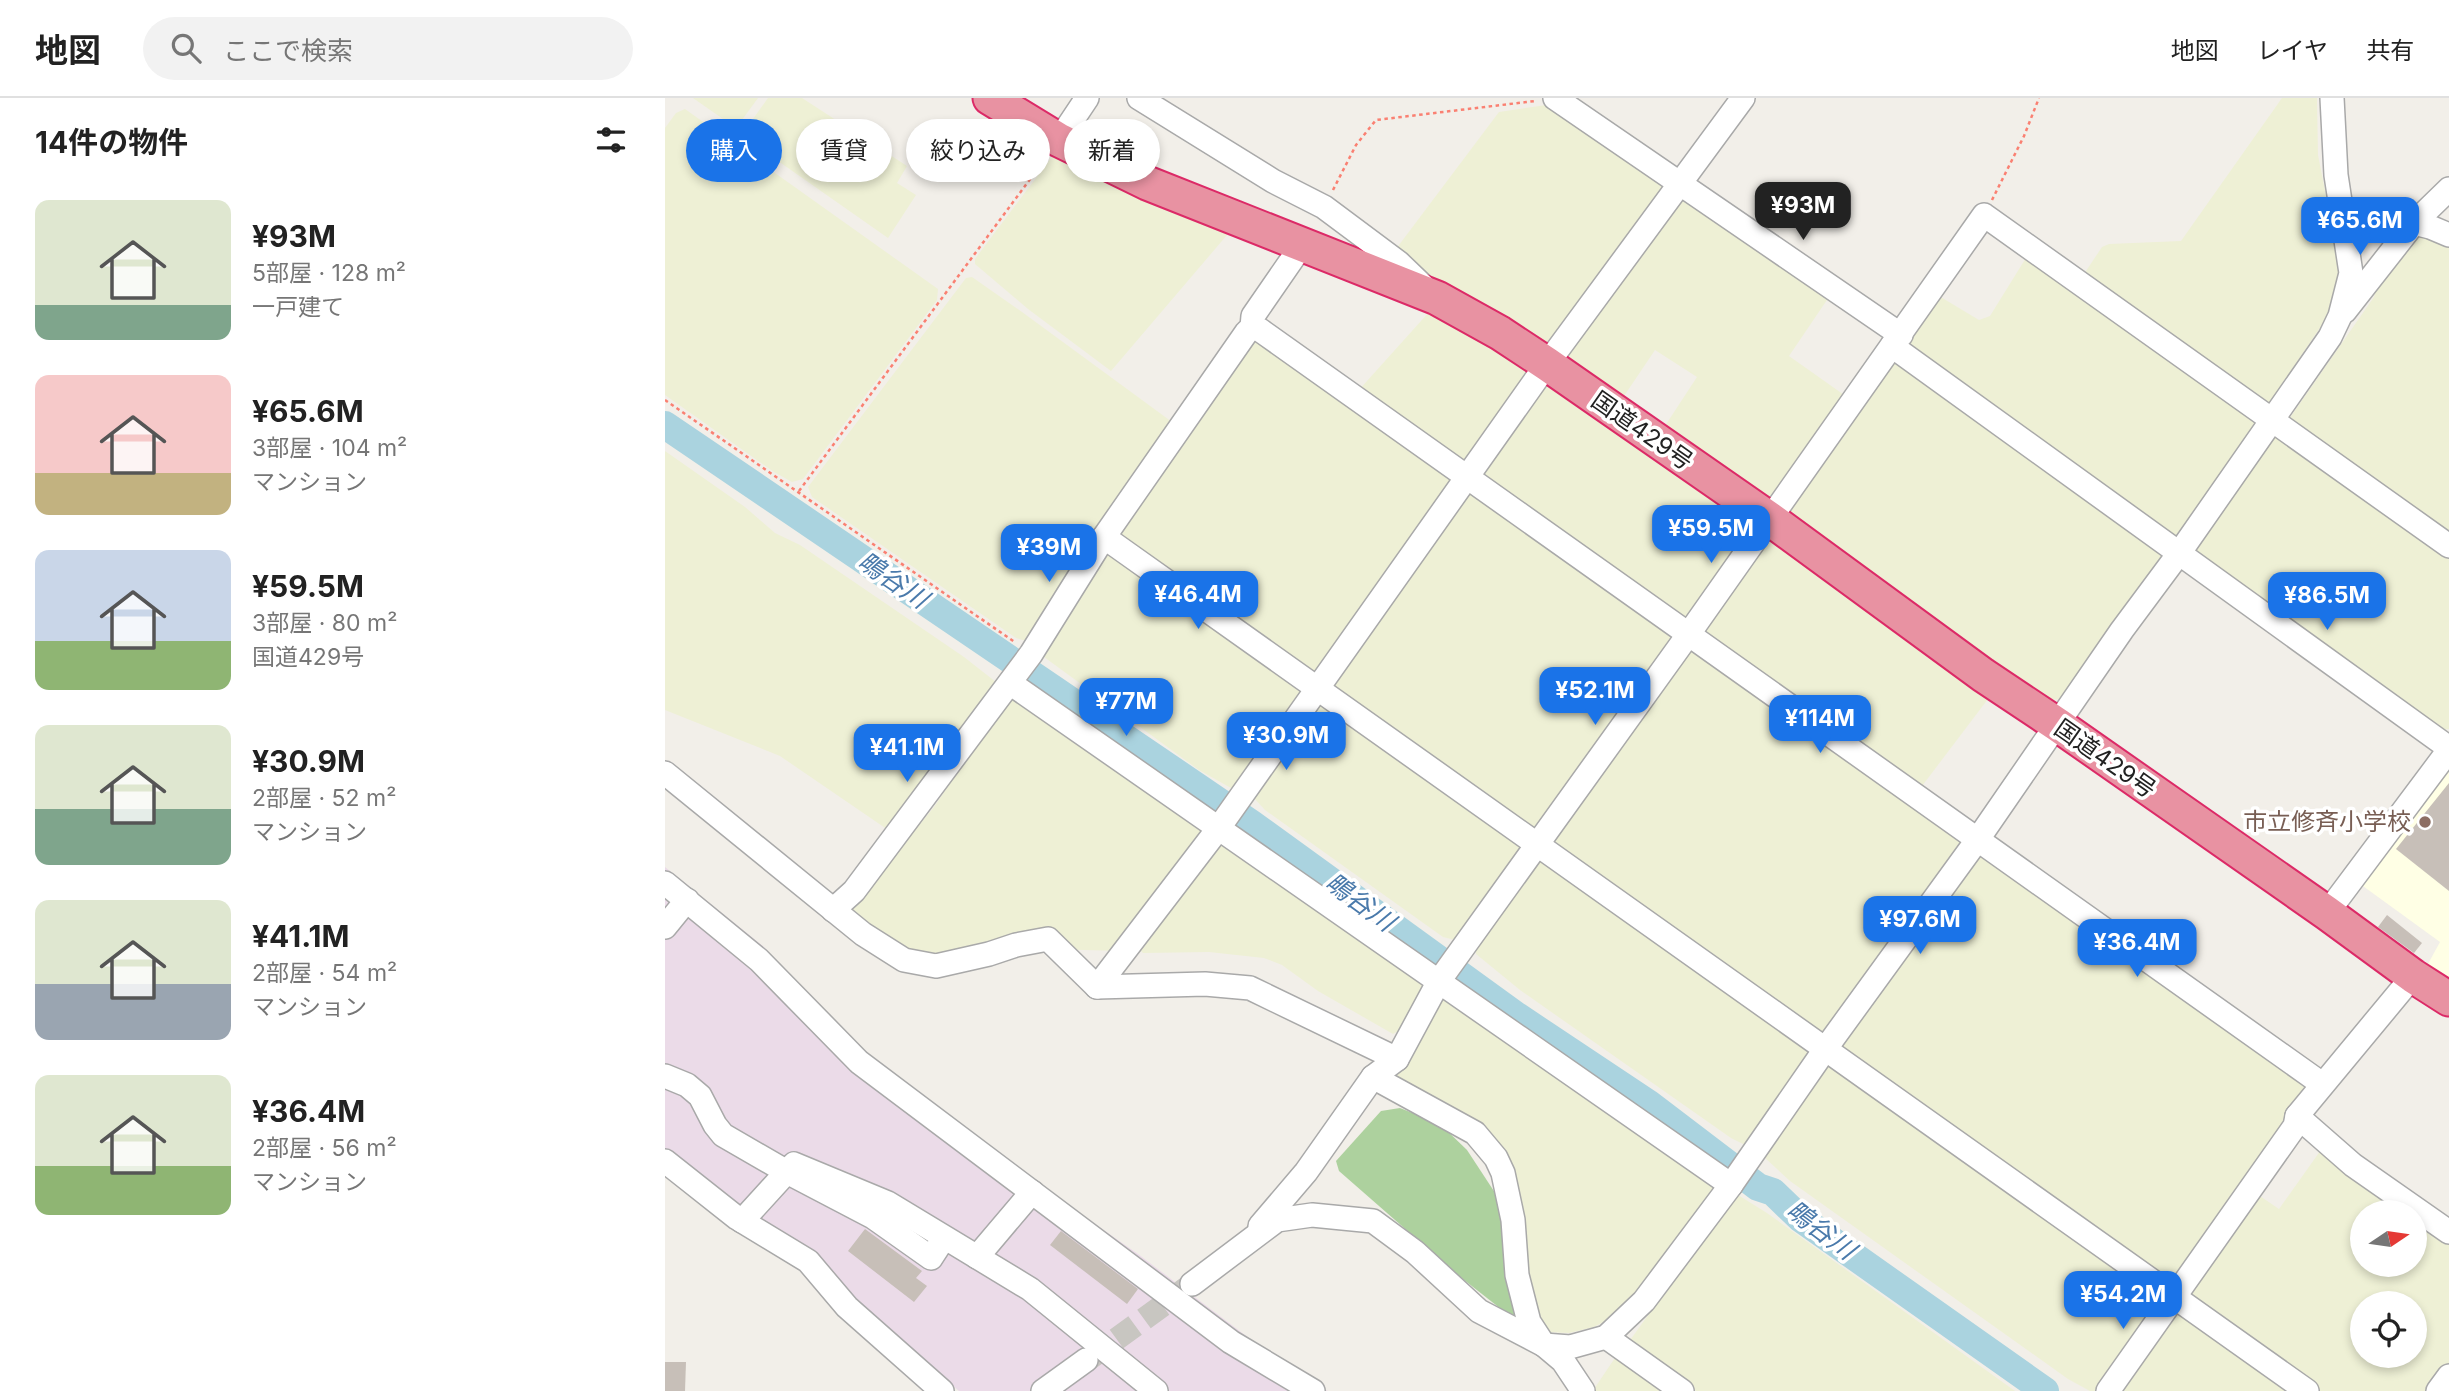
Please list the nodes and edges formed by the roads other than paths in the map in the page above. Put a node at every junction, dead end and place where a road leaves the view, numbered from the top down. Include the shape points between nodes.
1 (991, 98) edge
2 (1087, 98) edge
3 (1139, 98) edge
4 (1743, 98) edge
5 (2332, 98) edge
6 (1547, 99) edge
7 (1059, 140) junction
8 (1680, 185) junction
9 (2449, 189) edge
10 (2414, 223) junction
11 (2449, 235) edge
12 (1302, 245) junction
13 (1437, 298) junction
14 (2340, 316) junction
15 (1252, 327) junction
16 (1896, 341) junction
17 (1547, 363) junction
18 (2272, 420) junction
19 (1468, 477) junction
20 (1770, 519) junction
21 (1104, 537) junction
22 (2449, 546) edge
23 (2180, 552) junction
24 (1688, 635) junction
25 (1010, 683) junction
26 (1317, 689) junction
27 (2058, 725) junction
28 (2449, 749) edge
29 (665, 773) edge
30 (1218, 829) junction
31 (1978, 839) junction
32 (1538, 844) junction
33 (665, 883) edge
34 (687, 900) junction
35 (833, 910) junction
36 (2327, 913) junction
37 (665, 927) edge
38 (2413, 976) junction
39 (1439, 981) junction
40 (1097, 987) junction
41 (2449, 999) edge
42 (1826, 1048) junction
43 (1397, 1059) junction
44 (665, 1076) edge
45 (1373, 1077) junction
46 (2322, 1084) junction
47 (2297, 1116) junction
48 (665, 1161) edge
49 (787, 1172) junction
50 (1731, 1185) junction
51 (1032, 1192) junction
52 (742, 1221) junction
53 (2449, 1232) edge
54 (1248, 1240) junction
55 (977, 1257) junction
56 (1192, 1284) tunnel mouth
57 (2174, 1297) junction
58 (1606, 1338) junction
59 (1544, 1345) junction
60 (1086, 1360) tunnel mouth
61 (2449, 1376) edge
62 (941, 1391) edge
63 (1043, 1391) edge
64 (1156, 1391) edge
65 (1313, 1391) edge
66 (1583, 1391) edge
67 (1682, 1391) edge
68 (2108, 1391) edge
69 (2308, 1391) edge
70 (2438, 1391) edge

1 - 7 highway, 国道429号
2 - 7 street
3 - 13 street via 1324,207
4 - 8 street
5 - 14 street via 2336,175 2351,273
6 - 8 street
7 - 12 highway, 国道429号 via 1147,183
8 - 16 street
8 - 17 street
9 - 10 street
10 - 11 street
10 - 14 street
12 - 13 highway, 国道429号
12 - 15 street via 1253,316
13 - 17 highway, 国道429号
14 - 18 street
15 - 19 street
15 - 21 street
16 - 18 street via 1984,215
16 - 20 street
16 - 23 street
17 - 19 street
17 - 20 highway, 国道429号
18 - 22 street
18 - 23 street
19 - 24 street
19 - 26 street
20 - 24 street
20 - 27 highway, 国道429号
21 - 25 street
21 - 26 street
23 - 27 street
23 - 28 street
24 - 31 street
24 - 32 street
25 - 30 street
25 - 35 street via 854,891
26 - 30 street
26 - 32 street
27 - 31 street
27 - 36 highway, 国道429号
28 - 36 street
29 - 35 street
30 - 39 street
30 - 40 street
31 - 42 street
31 - 46 street
32 - 39 street
32 - 42 street
33 - 34 street
34 - 37 street
34 - 51 street via 759,960 859,1062
35 - 40 street via 904,960 936,966 1048,939
36 - 38 highway, 国道429号
38 - 41 highway, 国道429号
38 - 46 street
39 - 43 street
39 - 50 street
40 - 43 street via 1205,984 1250,988
42 - 50 street
42 - 57 street
43 - 45 street
44 - 49 street via 700,1096 723,1135
45 - 54 street via 1306,1172
45 - 59 street via 1475,1133 1496,1157 1513,1220 1517,1275 1529,1322
46 - 47 street
47 - 53 street via 2353,1165
47 - 57 street via 2295,1126
48 - 52 street
49 - 52 street
49 - 55 street via 794,1164 888,1203
50 - 58 street via 1644,1301
51 - 55 street
51 - 65 street via 1231,1342
52 - 62 street via 808,1261 848,1307
54 - 56 street
54 - 59 street via 1277,1220 1312,1215 1373,1221 1415,1252 1479,1311
55 - 64 street via 1030,1289
57 - 68 street
57 - 69 street
58 - 59 street via 1570,1346
58 - 67 street
59 - 66 street via 1563,1361
60 - 63 street
61 - 70 street

